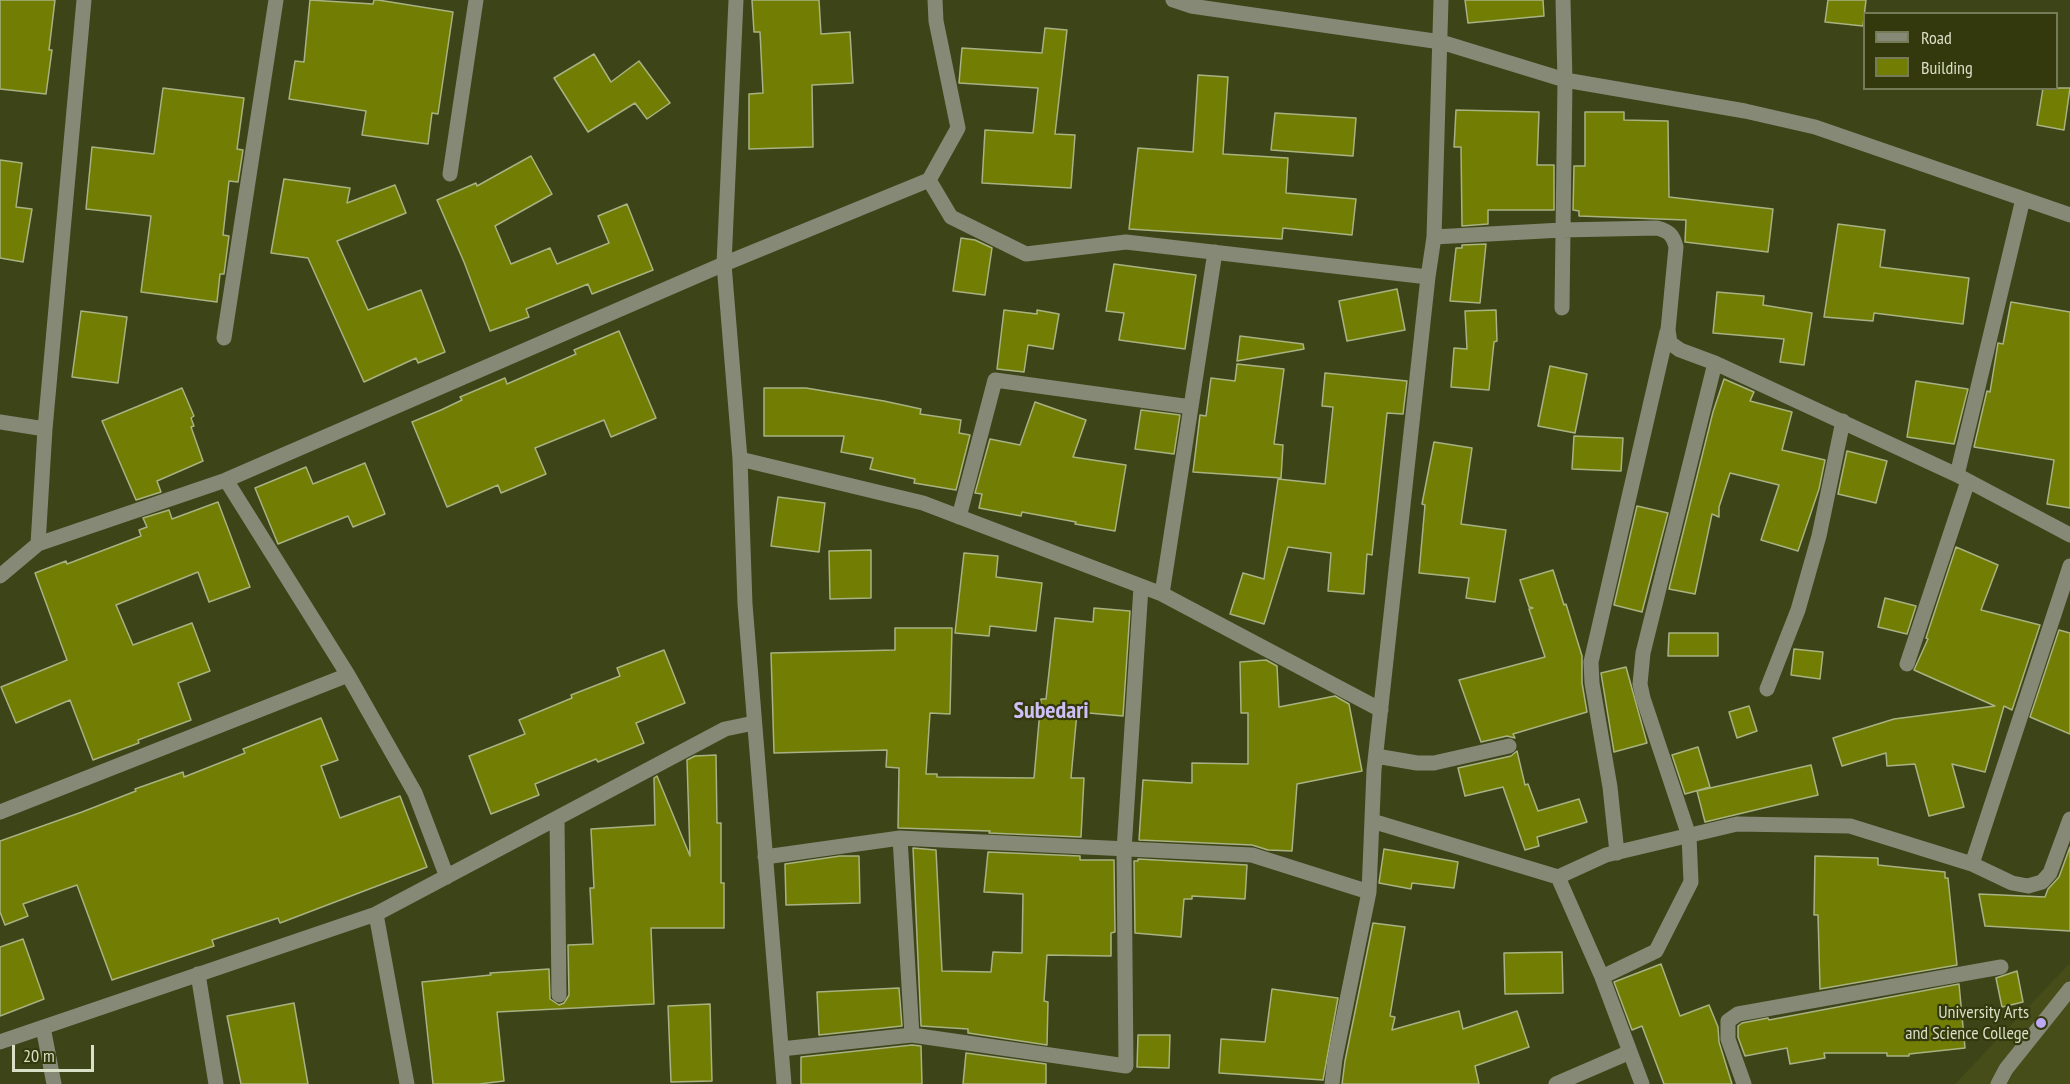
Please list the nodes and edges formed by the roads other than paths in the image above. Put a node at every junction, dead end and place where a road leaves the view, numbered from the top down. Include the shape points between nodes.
1 (84, 0) edge
2 (276, 0) edge
3 (476, 0) edge
4 (736, 0) edge
5 (935, 0) edge
6 (1173, 0) edge
7 (1442, 0) edge
8 (1563, 0) edge
9 (1441, 42) junction
10 (1565, 80) junction
11 (450, 174) dead end
12 (929, 180) junction
13 (2023, 199) junction
14 (2070, 215) edge
15 (1563, 230) junction
16 (1434, 237) junction
17 (1215, 252) junction
18 (724, 264) junction
19 (1428, 277) junction
20 (1562, 308) dead end
21 (1668, 330) junction
22 (224, 338) dead end
23 (1714, 363) junction
24 (1191, 407) junction
25 (1843, 421) junction
26 (0, 422) edge
27 (45, 429) junction
28 (740, 459) junction
29 (1963, 478) junction
30 (226, 480) junction
31 (958, 517) junction
32 (2070, 534) edge
33 (38, 544) junction
34 (2070, 566) edge
35 (0, 576) edge
36 (1141, 587) junction
37 (1162, 594) junction
38 (1907, 664) dead end
39 (348, 675) junction
40 (1767, 689) dead end
41 (1381, 710) junction
42 (754, 723) junction
43 (1509, 747) dead end
44 (1376, 756) junction
45 (0, 812) edge
46 (557, 818) junction
47 (2070, 819) edge
48 (1372, 821) junction
49 (1689, 836) junction
50 (900, 838) junction
51 (1124, 850) junction
52 (1617, 853) junction
53 (765, 857) junction
54 (1972, 864) junction
55 (447, 877) junction
56 (1558, 877) junction
57 (1369, 892) junction
58 (376, 914) junction
59 (2001, 967) dead end
60 (198, 974) junction
61 (1602, 977) junction
62 (2070, 989) edge
63 (559, 995) dead end
64 (43, 1027) junction
65 (912, 1035) junction
66 (0, 1042) edge
67 (781, 1049) junction
68 (1630, 1052) junction
69 (54, 1084) edge
70 (216, 1084) edge
71 (407, 1084) edge
72 (784, 1084) edge
73 (1332, 1084) edge
74 (1556, 1084) edge
75 (1642, 1084) edge
76 (1744, 1084) edge
77 (1998, 1084) edge

1 - 27 street
2 - 22 street
3 - 11 street
4 - 18 street
5 - 12 street via 958,128
6 - 9 street via 1191,6
7 - 9 street
8 - 10 street
9 - 10 street
9 - 16 street
10 - 13 street via 1815,127
10 - 15 street
12 - 17 street via 951,217 1026,254 1126,242
12 - 18 street
13 - 14 street
13 - 29 street
15 - 16 street
15 - 20 street
15 - 21 street via 1657,228 1674,237
16 - 19 street
17 - 19 street
17 - 24 street
18 - 28 street
18 - 30 street
19 - 41 street
21 - 23 street via 1670,343
21 - 52 street via 1591,662
23 - 25 street
23 - 49 street via 1643,653 1640,684
24 - 31 street via 994,380
24 - 37 street
25 - 29 street
25 - 40 street via 1819,536 1798,610
26 - 27 street
27 - 33 street
28 - 31 street via 923,503
28 - 42 street
29 - 32 street
29 - 38 street
30 - 33 street
30 - 39 street
31 - 36 street
33 - 35 street
34 - 54 street
36 - 37 street
36 - 51 street
37 - 41 street
39 - 45 street
39 - 55 street via 415,793
41 - 44 street
42 - 46 street via 725,729
42 - 53 street
43 - 44 street via 1434,764
44 - 48 street
46 - 55 street
46 - 63 street
47 - 54 street via 2050,873 2042,882 2028,886 2012,883
48 - 56 street
48 - 57 street
49 - 52 street
49 - 54 street via 1737,825 1850,826
49 - 61 street via 1691,882 1656,951
50 - 51 street
50 - 53 street
50 - 65 street
51 - 57 street via 1252,855
51 - 65 street via 1126,1066
52 - 56 street
53 - 67 street
55 - 58 street
56 - 61 street
57 - 73 street
58 - 60 street
58 - 71 street
59 - 76 street via 1738,1014 1728,1021 1728,1039
60 - 64 street
60 - 70 street
61 - 68 street
62 - 77 street
64 - 66 street
64 - 69 street
65 - 67 street
67 - 72 street
68 - 74 street
68 - 75 street

